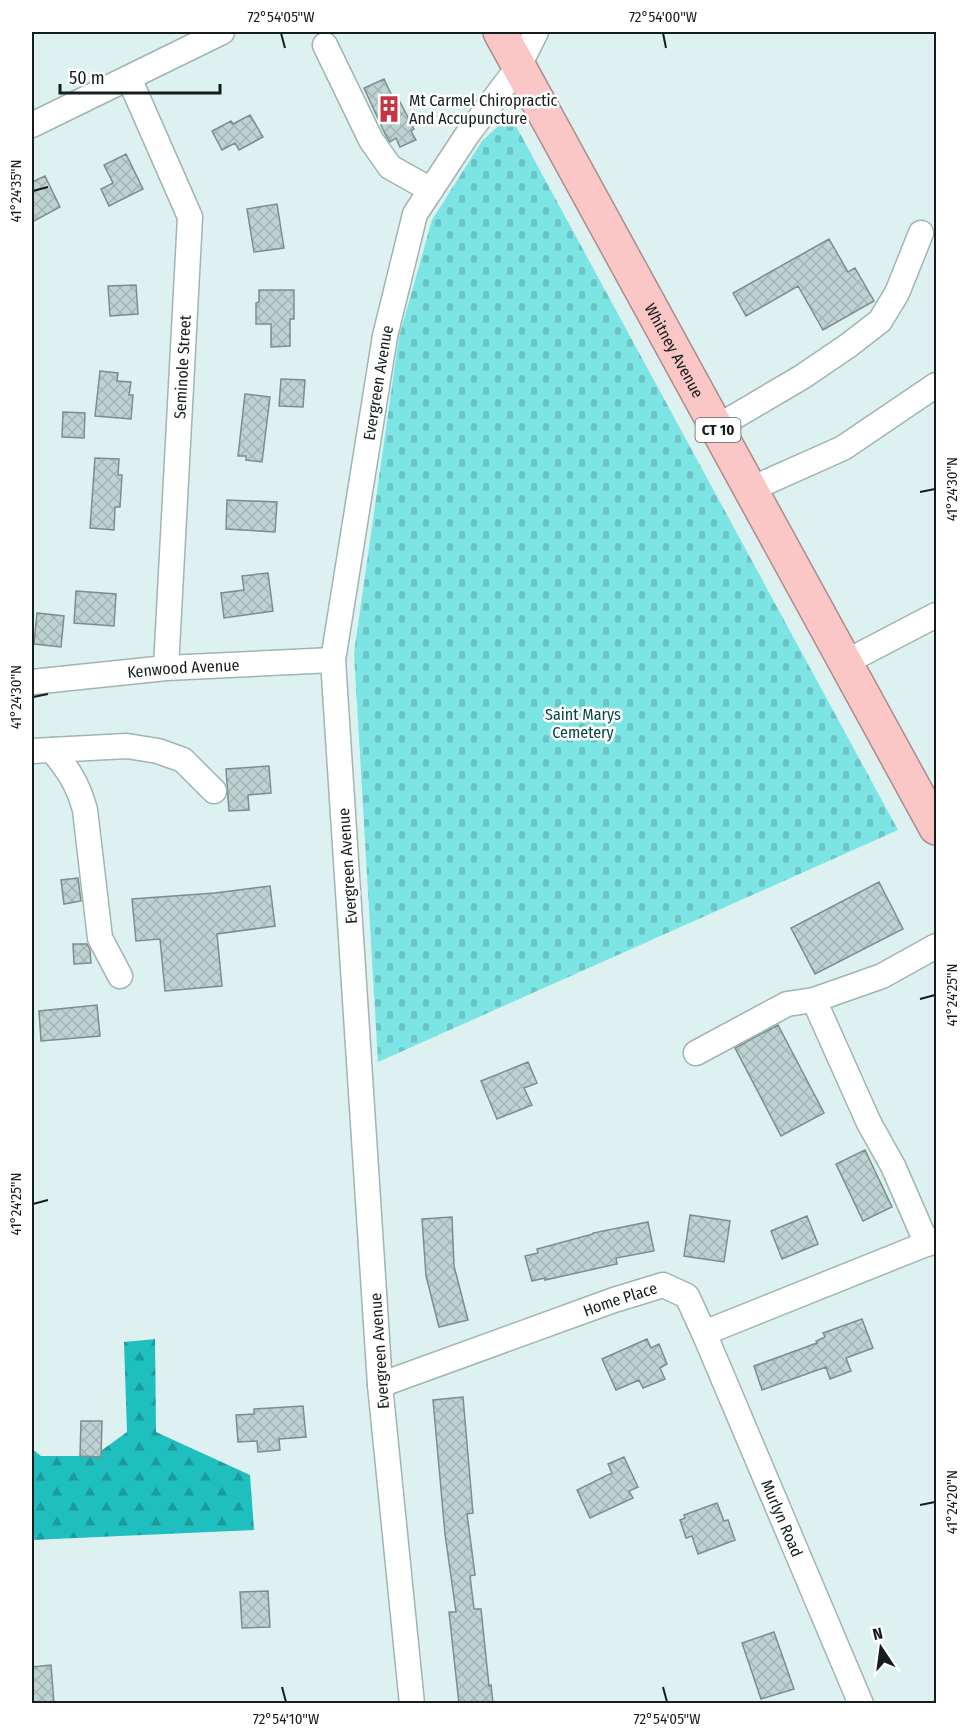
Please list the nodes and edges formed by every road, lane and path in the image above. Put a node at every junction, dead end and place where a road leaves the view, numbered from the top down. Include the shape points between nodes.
1 (222, 32) edge
2 (500, 32) edge
3 (537, 32) edge
4 (325, 45) dead end
5 (519, 66) junction
6 (129, 78) junction
7 (32, 125) edge
8 (431, 190) junction
9 (921, 232) dead end
10 (936, 385) edge
11 (717, 427) junction
12 (751, 489) junction
13 (936, 615) edge
14 (333, 660) junction
15 (846, 662) junction
16 (166, 668) junction
17 (32, 682) edge
18 (42, 751) edge
19 (214, 791) dead end
20 (936, 828) edge
21 (936, 946) edge
22 (120, 976) dead end
23 (814, 1000) junction
24 (696, 1053) dead end
25 (932, 1242) edge
26 (704, 1333) junction
27 (380, 1384) junction
28 (412, 1704) edge
29 (861, 1704) edge

1 - 6 street
2 - 5 highway, Whitney Avenue / CT 10
3 - 5 street, Evergreen Avenue
4 - 8 street via 370,140 390,167
5 - 8 street, Evergreen Avenue
5 - 11 highway, Whitney Avenue / CT 10
6 - 7 street
6 - 16 street, Seminole Street via 190,218
8 - 14 street, Evergreen Avenue via 415,214 385,336
9 - 11 street via 897,293 880,321 802,377
10 - 12 street via 843,448
11 - 12 highway, Whitney Avenue / CT 10
12 - 15 highway, Whitney Avenue / CT 10
13 - 15 street
14 - 16 street, Kenwood Avenue
14 - 27 street, Evergreen Avenue
15 - 20 highway, Whitney Avenue / CT 10
16 - 17 street, Kenwood Avenue
18 - 19 street via 127,746 158,751 183,760
18 - 22 street via 74,778 81,795 100,938
21 - 23 street via 882,976
23 - 24 street via 787,1004
23 - 25 street via 880,1144
25 - 26 street
26 - 27 street, Home Place via 687,1296 663,1285
26 - 29 street, Murlyn Road
27 - 28 street, Evergreen Avenue

